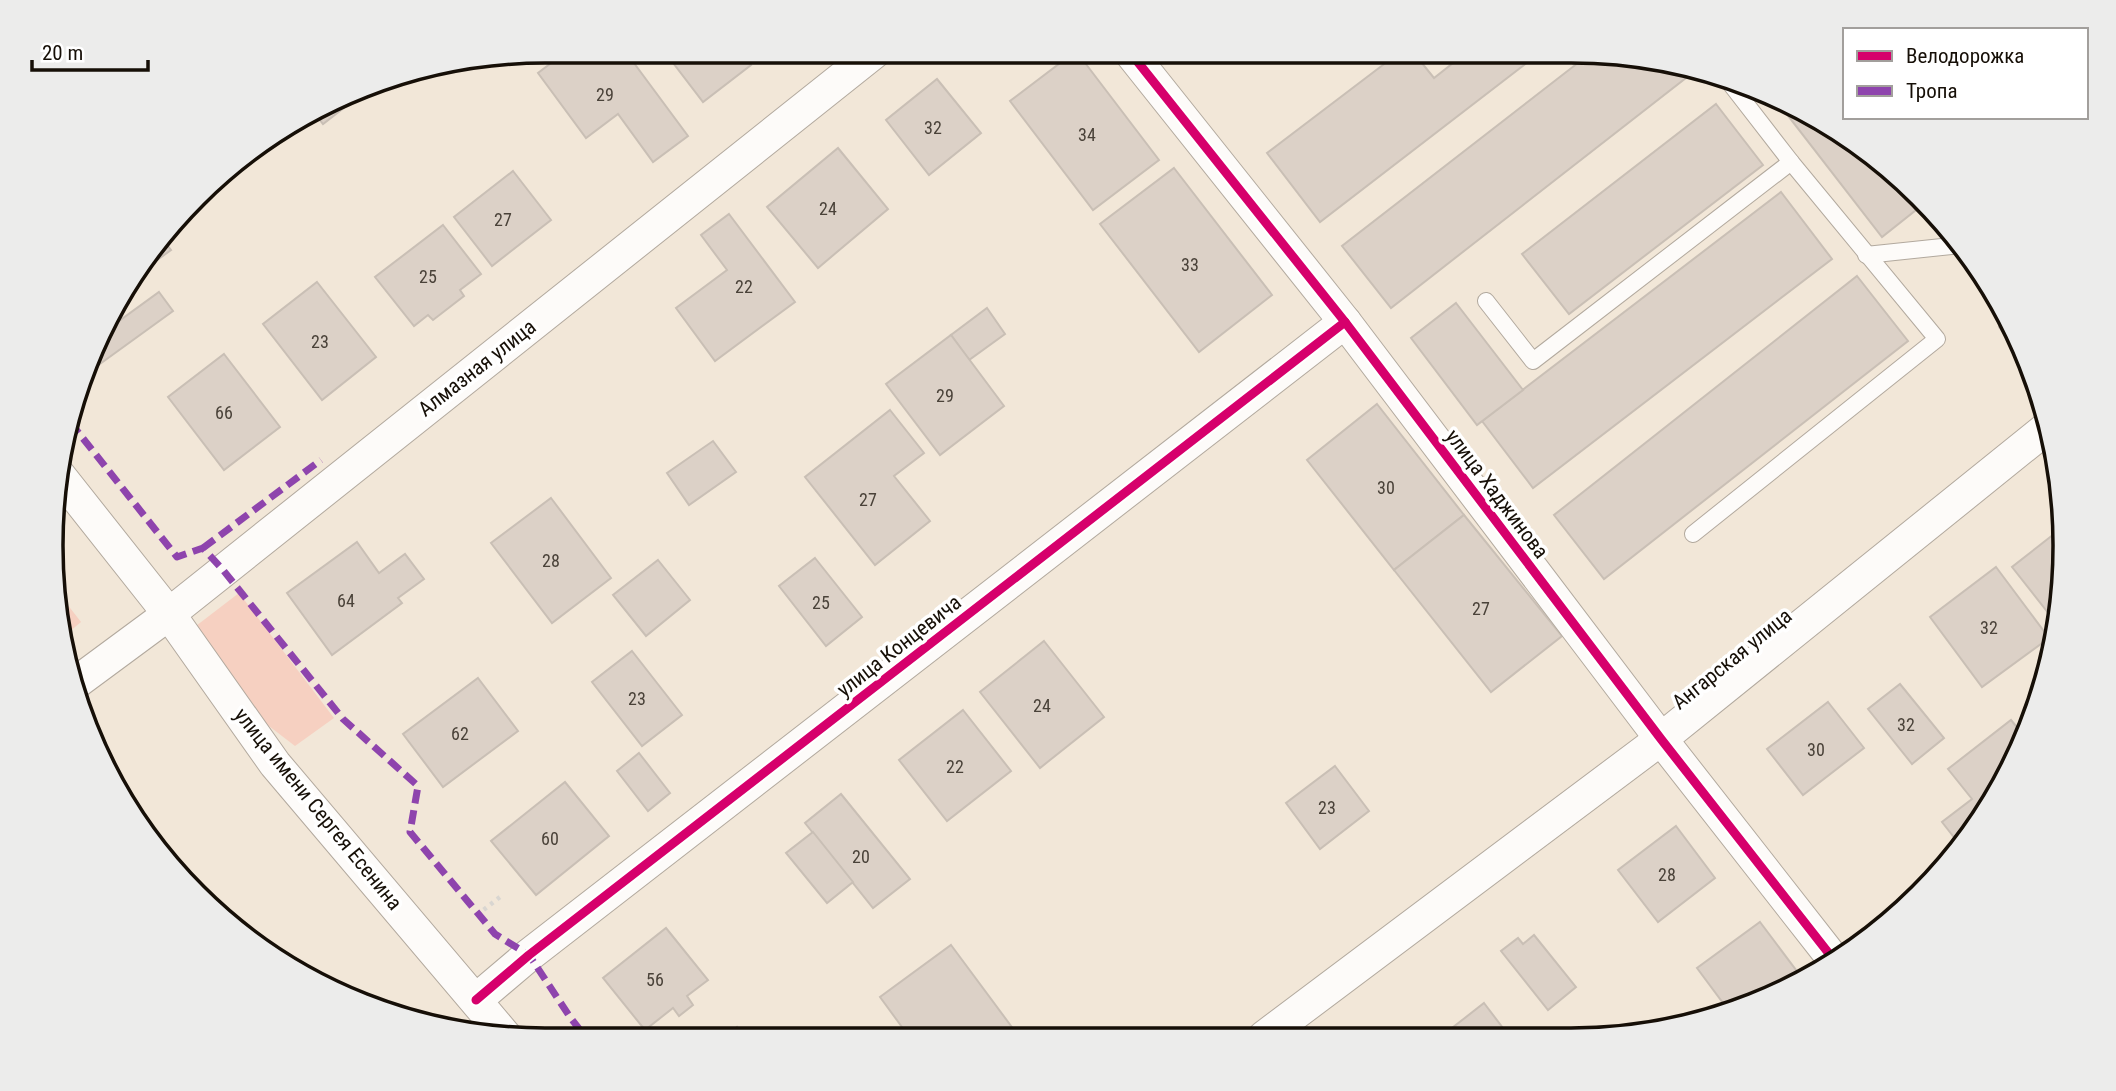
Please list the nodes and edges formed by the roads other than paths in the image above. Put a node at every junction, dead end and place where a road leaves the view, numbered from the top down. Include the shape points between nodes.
1 (861, 63) edge
2 (1139, 63) edge
3 (1738, 94) edge
4 (1791, 162) junction
5 (1948, 246) edge
6 (1866, 255) junction
7 (1486, 301) dead end
8 (1345, 322) junction
9 (2040, 434) edge
10 (67, 484) edge
11 (1693, 534) dead end
12 (169, 614) junction
13 (82, 678) edge
14 (1661, 739) junction
15 (1829, 953) edge
16 (476, 1000) junction
17 (497, 1025) edge
18 (1276, 1028) edge

1 - 12 street, Алмазная улица
2 - 8 street, улица Хаджинова
3 - 4 lane
4 - 6 lane
4 - 7 lane via 1533,361
5 - 6 lane
6 - 11 lane via 1937,339
8 - 14 street, улица Хаджинова
8 - 16 street, улица Концевича
9 - 14 street, Ангарская улица
10 - 12 street, улица имени Сергея Есенина
12 - 13 street, Алмазная улица
12 - 16 street, улица имени Сергея Есенина via 275,764
14 - 15 street, улица Хаджинова
14 - 18 street, Ангарская улица
16 - 17 street, улица имени Сергея Есенина

